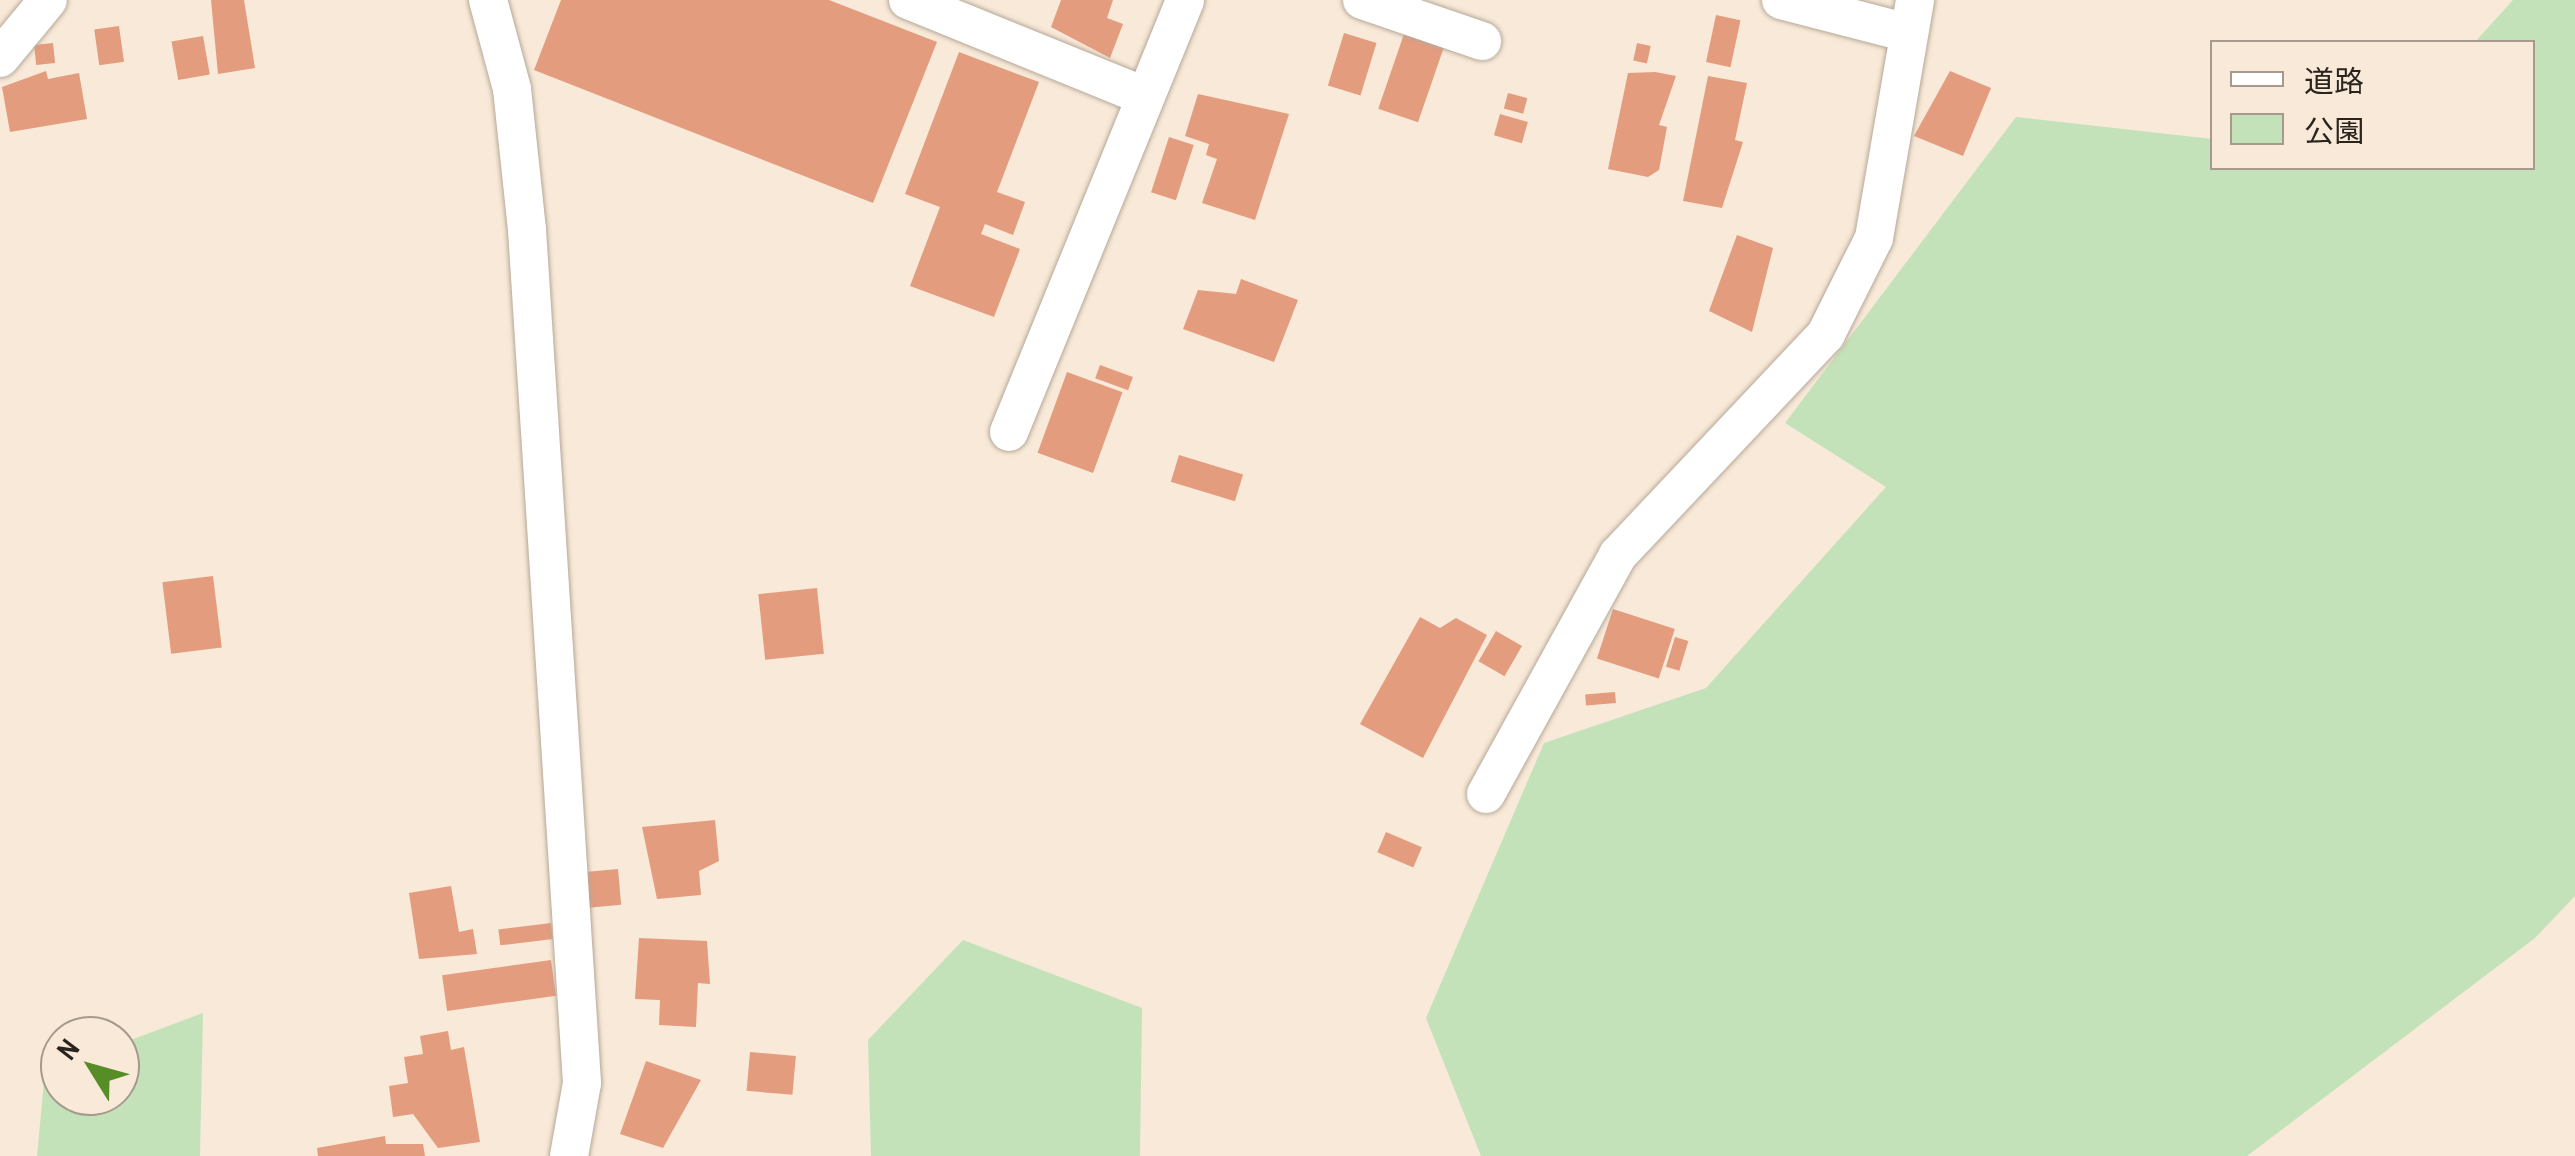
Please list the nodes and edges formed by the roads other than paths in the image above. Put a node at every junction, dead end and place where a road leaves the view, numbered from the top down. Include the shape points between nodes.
1 (48, 0) edge
2 (488, 0) edge
3 (908, 0) edge
4 (1185, 0) edge
5 (1362, 0) edge
6 (1781, 0) edge
7 (1912, 16) edge
8 (1482, 41) dead end
9 (0, 58) edge
10 (1145, 96) junction
11 (1008, 432) dead end
12 (1486, 794) dead end
13 (569, 1156) edge

1 - 9 street
2 - 13 street via 512,89 527,230 582,1083
3 - 10 street
4 - 10 street
5 - 8 street
6 - 7 street
7 - 12 street via 1874,238 1826,334 1618,555
10 - 11 street

